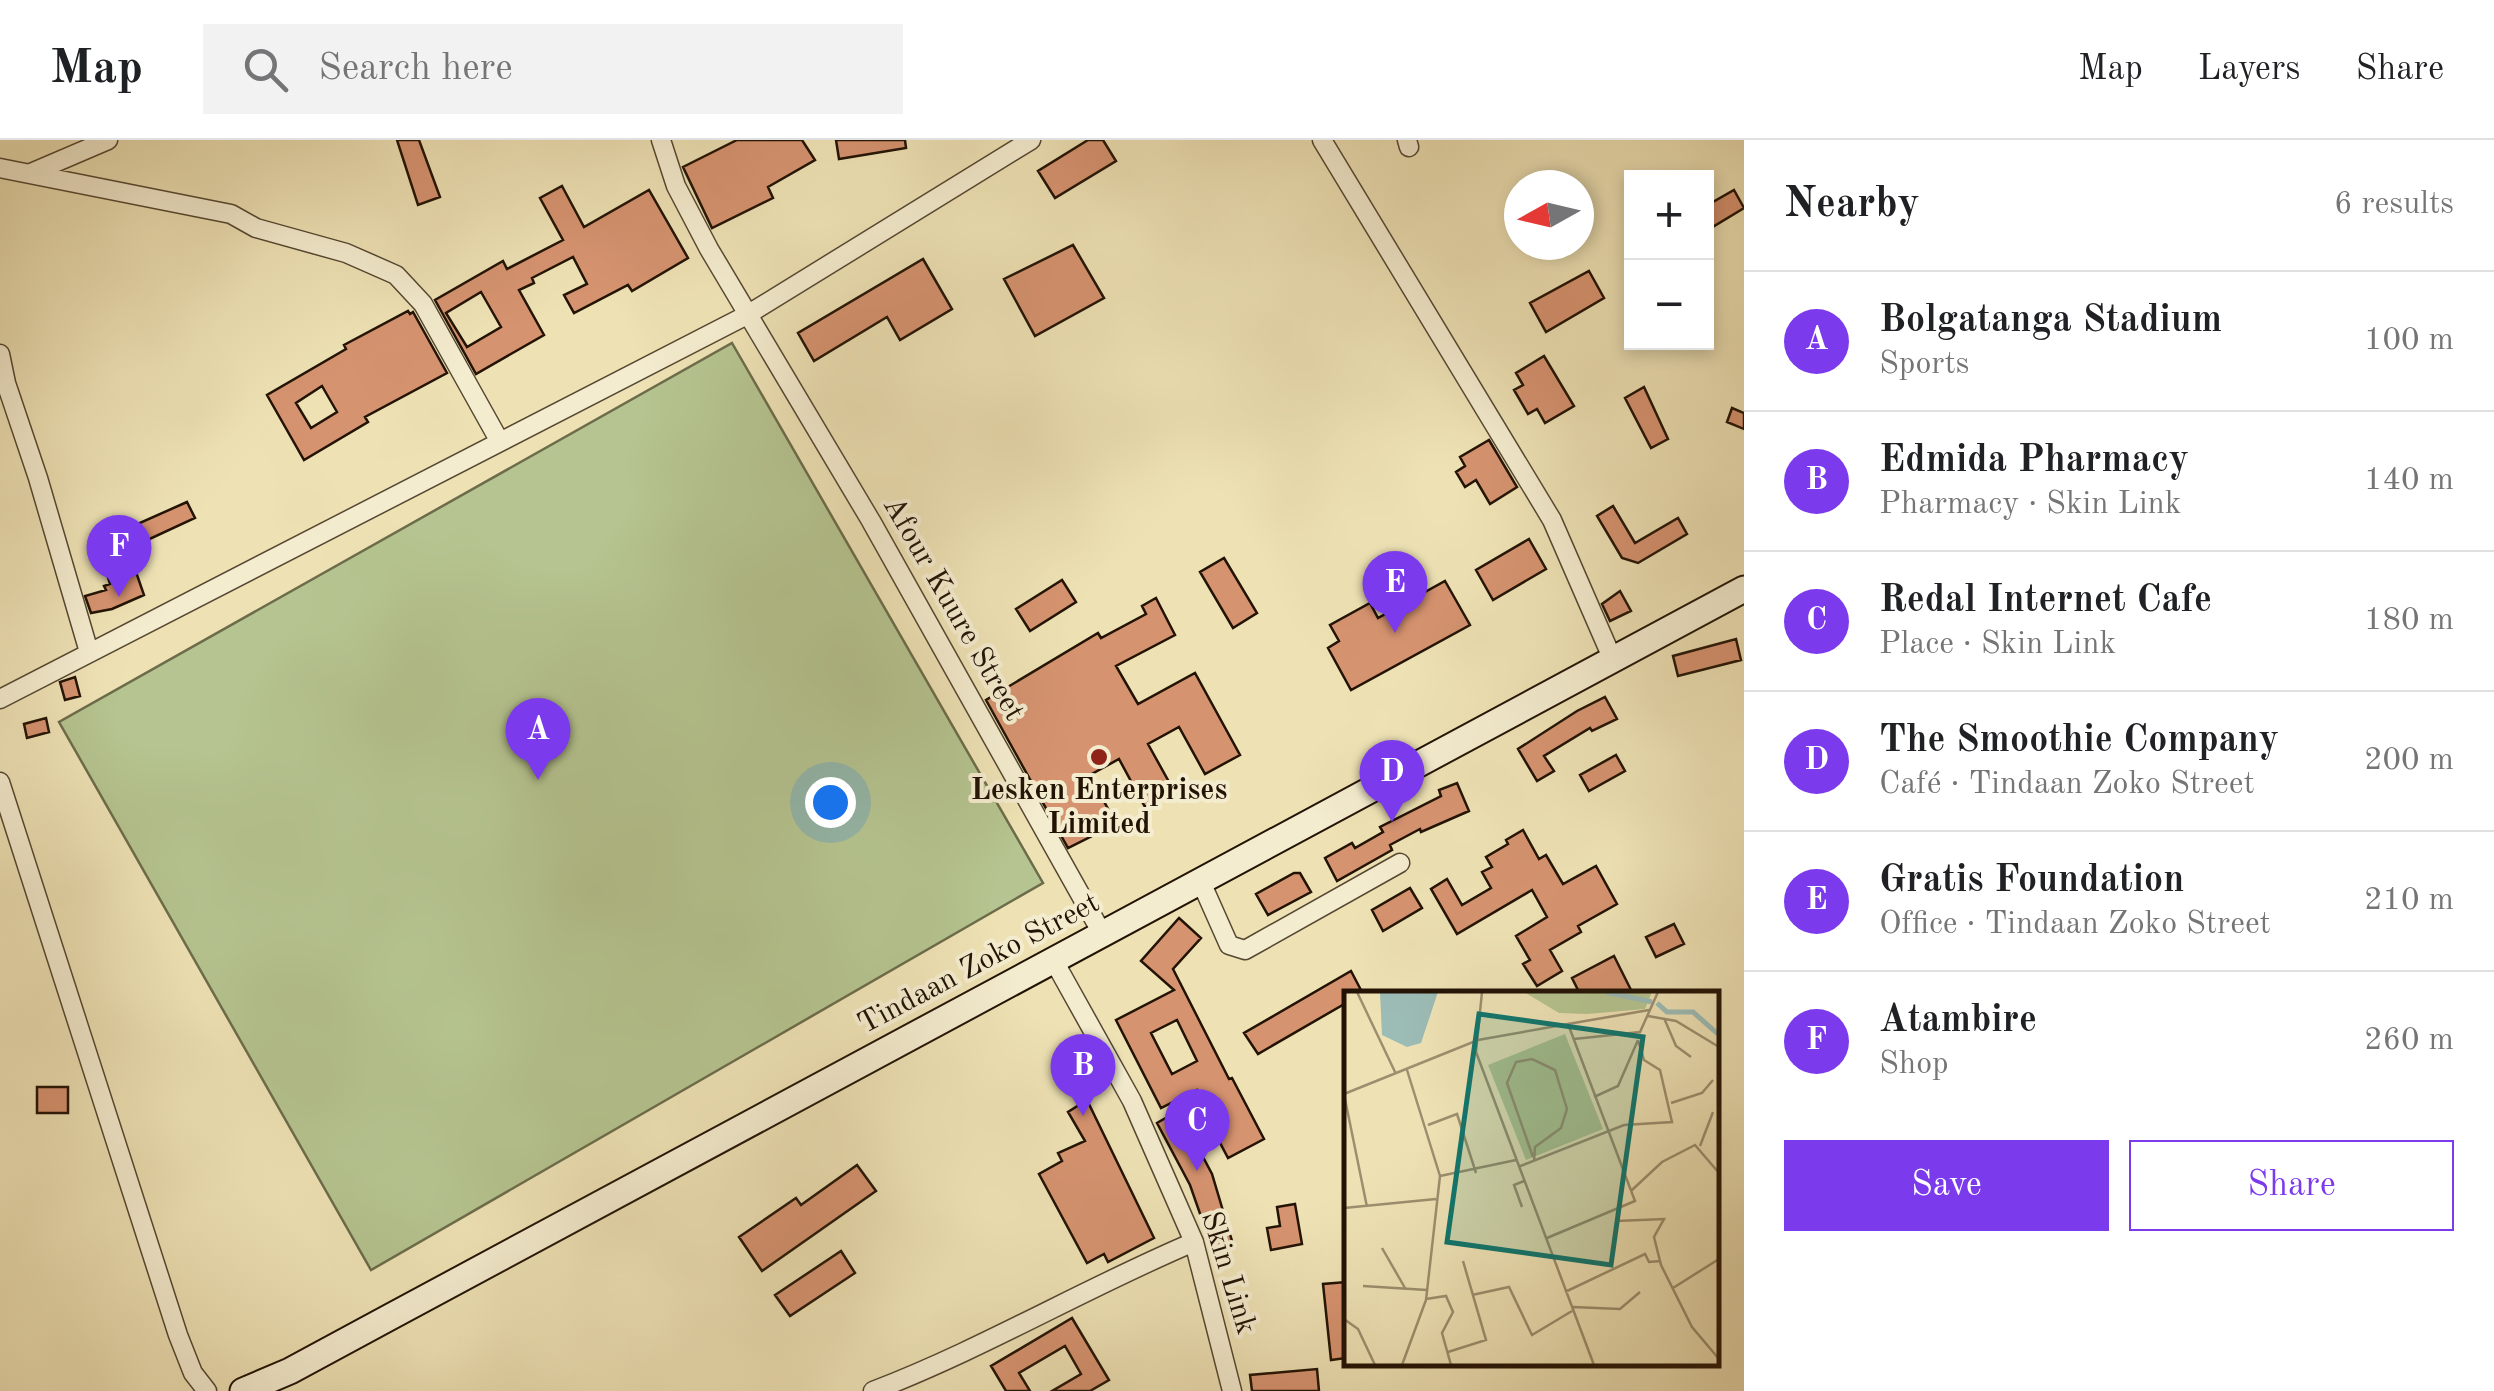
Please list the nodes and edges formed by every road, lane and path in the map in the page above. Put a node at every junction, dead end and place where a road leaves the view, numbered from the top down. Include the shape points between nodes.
1 (108, 140) edge
2 (660, 140) edge
3 (1031, 140) edge
4 (1322, 140) edge
5 (0, 168) edge
6 (29, 173) junction
7 (748, 315) junction
8 (0, 354) edge
9 (500, 442) junction
10 (1744, 589) edge
11 (90, 652) junction
12 (1612, 660) junction
13 (0, 700) edge
14 (0, 782) edge
15 (1400, 863) dead end
16 (1201, 882) junction
17 (1103, 935) junction
18 (1054, 961) junction
19 (1194, 1242) junction
20 (207, 1391) edge
21 (243, 1391) edge
22 (873, 1391) edge
23 (1232, 1391) edge

1 - 6 street
2 - 7 street, Afour Kuure Street via 676,186
3 - 7 street
4 - 12 street via 1552,520
5 - 6 street
6 - 9 street via 231,214 396,275 424,304
7 - 9 street
7 - 17 street, Afour Kuure Street via 872,521
8 - 11 street
9 - 11 street
10 - 12 main road, Tindaan Zoko Street
11 - 13 street
12 - 16 main road, Tindaan Zoko Street
14 - 20 street via 178,1336
15 - 16 street via 1244,950 1228,945
16 - 17 main road, Tindaan Zoko Street
17 - 18 main road, Tindaan Zoko Street
18 - 19 street, Skin Link via 1132,1101
18 - 21 main road, Tindaan Zoko Street
19 - 22 street
19 - 23 street, Skin Link

